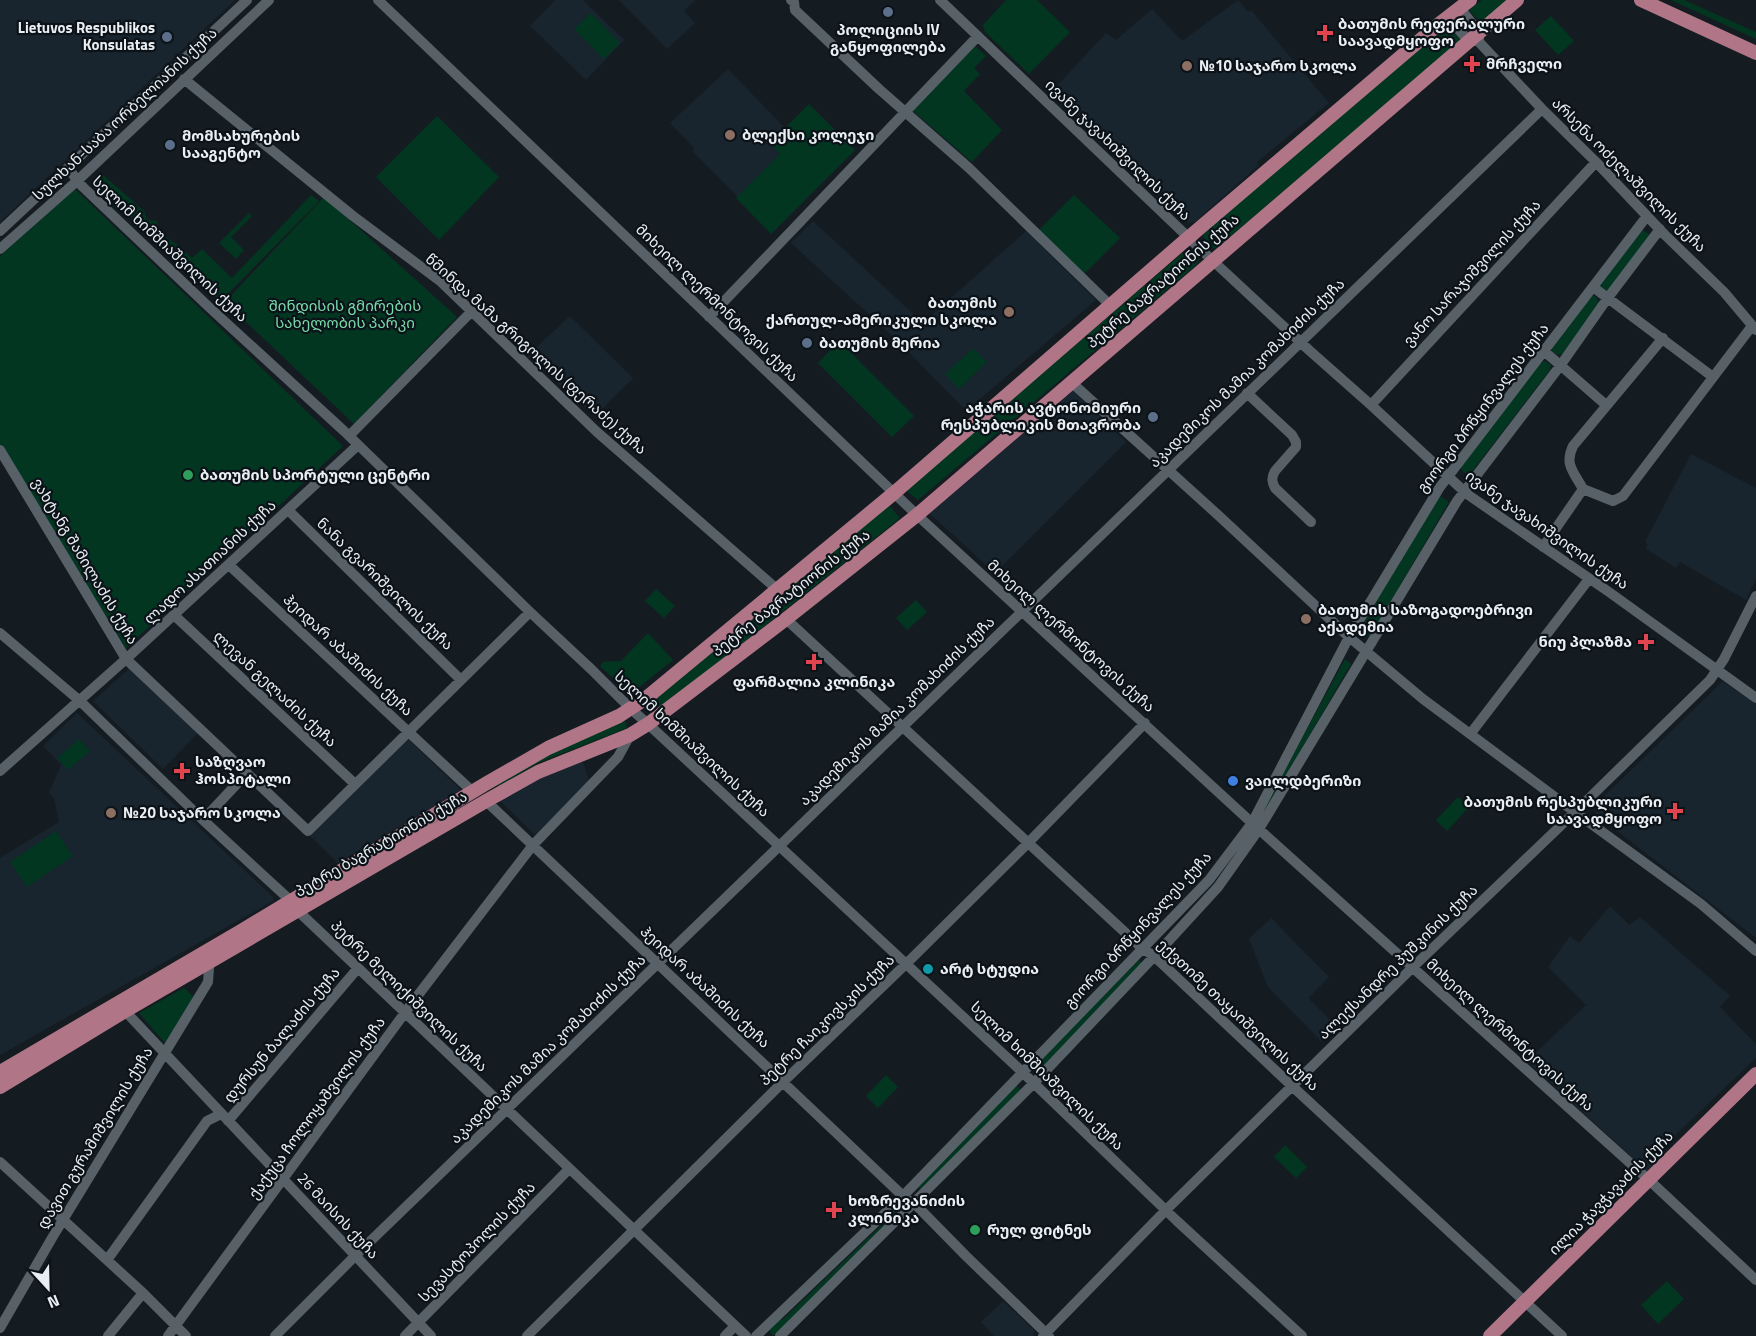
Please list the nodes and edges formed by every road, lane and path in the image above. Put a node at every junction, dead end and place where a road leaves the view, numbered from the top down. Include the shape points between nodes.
1 (247, 0) edge
2 (269, 0) edge
3 (378, 0) edge
4 (791, 0) edge
5 (940, 0) edge
6 (1517, 0) edge
7 (1641, 0) edge
8 (1465, 4) edge
9 (1447, 17) junction
10 (978, 36) junction
11 (1476, 38) junction
12 (1756, 52) edge
13 (184, 79) junction
14 (1542, 109) junction
15 (906, 112) junction
16 (1596, 162) junction
17 (69, 168) junction
18 (76, 181) junction
19 (1647, 216) junction
20 (1660, 229) junction
21 (0, 231) edge
22 (1188, 237) junction
23 (0, 249) edge
24 (1212, 260) junction
25 (1593, 287) junction
26 (1608, 299) junction
27 (1110, 305) junction
28 (471, 312) junction
29 (709, 317) junction
30 (1754, 328) edge
31 (1663, 338) junction
32 (1301, 342) junction
33 (1544, 351) junction
34 (1560, 366) junction
35 (1713, 377) junction
36 (1071, 382) junction
37 (1247, 393) junction
38 (1371, 405) junction
39 (1606, 405) junction
40 (349, 436) junction
41 (358, 446) junction
42 (0, 450) edge
43 (1169, 470) junction
44 (1448, 477) junction
45 (1583, 489) junction
46 (1463, 491) junction
47 (894, 493) junction
48 (288, 510) junction
49 (917, 515) junction
50 (1311, 522) dead end
51 (1543, 547) junction
52 (229, 565) junction
53 (1589, 579) junction
54 (778, 591) junction
55 (1756, 597) edge
56 (1022, 611) junction
57 (530, 612) junction
58 (174, 615) junction
59 (786, 620) junction
60 (0, 633) edge
61 (1349, 638) junction
62 (1366, 652) junction
63 (126, 659) junction
64 (1717, 670) junction
65 (461, 680) junction
66 (1756, 698) edge
67 (80, 701) junction
68 (631, 709) junction
69 (1144, 723) junction
70 (648, 724) junction
71 (903, 727) junction
72 (409, 731) junction
73 (1471, 733) junction
74 (630, 735) junction
75 (0, 771) edge
76 (247, 773) junction
77 (355, 784) junction
78 (472, 791) junction
79 (486, 801) junction
80 (1575, 812) junction
81 (203, 820) junction
82 (1256, 826) junction
83 (1028, 843) junction
84 (532, 845) junction
85 (780, 846) junction
86 (295, 906) junction
87 (1143, 949) junction
88 (1756, 951) edge
89 (1154, 956) junction
90 (206, 963) junction
91 (658, 964) junction
92 (906, 964) junction
93 (358, 968) junction
94 (1413, 968) junction
95 (124, 1011) junction
96 (405, 1013) junction
97 (165, 1053) junction
98 (0, 1071) edge
99 (1023, 1074) junction
100 (1756, 1074) edge
101 (783, 1082) junction
102 (1033, 1084) junction
103 (1292, 1086) junction
104 (0, 1087) edge
105 (507, 1110) junction
106 (225, 1117) junction
107 (0, 1162) edge
108 (569, 1169) junction
109 (283, 1180) junction
110 (1649, 1180) junction
111 (903, 1196) junction
112 (914, 1203) junction
113 (1166, 1210) junction
114 (63, 1220) junction
115 (634, 1231) junction
116 (355, 1256) junction
117 (106, 1260) junction
118 (1756, 1280) edge
119 (143, 1293) junction
120 (1525, 1301) junction
121 (418, 1323) junction
122 (176, 1325) junction
123 (735, 1326) junction
124 (0, 1328) edge
125 (1046, 1335) edge
126 (108, 1336) edge
127 (168, 1336) edge
128 (186, 1336) edge
129 (275, 1336) edge
130 (405, 1336) edge
131 (431, 1336) edge
132 (527, 1336) edge
133 (725, 1336) edge
134 (746, 1336) edge
135 (756, 1336) edge
136 (780, 1336) edge
137 (1302, 1336) edge
138 (1490, 1336) edge
139 (1562, 1336) edge

1 - 17 street, სულხან-საბა ორბელიანის ქუჩა
2 - 13 street, სულხან-საბა ორბელიანის ქუჩა
3 - 29 street, მიხეილ ლერმონტოვის ქუჩა
4 - 15 street via 795,9
5 - 10 street, ივანე ჯავახიშვილის ქუჩა
6 - 11 main road, პეტრე ბაგრატიონის ქუჩა
7 - 12 main road
8 - 9 main road, პეტრე ბაგრატიონის ქუჩა
8 - 11 street
9 - 11 street
9 - 22 main road, პეტრე ბაგრატიონის ქუჩა
10 - 15 street
10 - 22 street, ივანე ჯავახიშვილის ქუჩა
11 - 14 street, არსენა ოძელაშვილის ქუჩა
11 - 24 main road, პეტრე ბაგრატიონის ქუჩა
13 - 18 street, სულხან-საბა ორბელიანის ქუჩა
13 - 28 street, წმინდა მამა გრიგოლის (ფერაძე) ქუჩა via 440,281
14 - 16 street, არსენა ოძელაშვილის ქუჩა
14 - 32 street, აკადემიკოს მამია კომახიძის ქუჩა
15 - 27 street
15 - 29 street
16 - 19 street, არსენა ოძელაშვილის ქუჩა
16 - 38 street, ვანო სარაჯიშვილის ქუჩა
17 - 18 street, სელიმ ხიმშიაშვილის ქუჩა
17 - 21 street, სულხან-საბა ორბელიანის ქუჩა
18 - 23 street, სულხან-საბა ორბელიანის ქუჩა
18 - 40 street, სელიმ ხიმშიაშვილის ქუჩა
19 - 20 street, არსენა ოძელაშვილის ქუჩა
19 - 25 street, გიორგი ბრწყინვალეს ქუჩა
20 - 26 street, გიორგი ბრწყინვალეს ქუჩა
20 - 30 street, არსენა ოძელაშვილის ქუჩა via 1724,292
22 - 24 street, ივანე ჯავახიშვილის ქუჩა
22 - 27 main road, პეტრე ბაგრატიონის ქუჩა
24 - 32 street, ივანე ჯავახიშვილის ქუჩა
24 - 36 main road, პეტრე ბაგრატიონის ქუჩა
25 - 26 street
25 - 33 street, გიორგი ბრწყინვალეს ქუჩა
26 - 31 street
26 - 34 street, გიორგი ბრწყინვალეს ქუჩა
27 - 47 main road, პეტრე ბაგრატიონის ქუჩა
28 - 40 street
28 - 54 street, წმინდა მამა გრიგოლის (ფერაძე) ქუჩა via 597,432
29 - 47 street, მიხეილ ლერმონტოვის ქუჩა
30 - 35 street
31 - 35 street
31 - 39 street
32 - 37 street, აკადემიკოს მამია კომახიძის ქუჩა
32 - 38 street, ივანე ჯავახიშვილის ქუჩა
33 - 34 street
33 - 44 street, გიორგი ბრწყინვალეს ქუჩა
34 - 39 street
34 - 46 street, გიორგი ბრწყინვალეს ქუჩა
35 - 45 street via 1623,496 1613,501
36 - 43 street
36 - 49 main road, პეტრე ბაგრატიონის ქუჩა
37 - 43 street, აკადემიკოს მამია კომახიძის ქუჩა
37 - 50 street via 1296,442 1292,454 1275,471 1272,482
38 - 44 street, ივანე ჯავახიშვილის ქუჩა
39 - 45 street via 1569,456
40 - 41 street, სელიმ ხიმშიაშვილის ქუჩა
41 - 48 street, ლადო ასათიანის ქუჩა
41 - 57 street, სელიმ ხიმშიაშვილის ქუჩა
42 - 63 street, ვახტანგ შამილაძის ქუჩა
43 - 56 street, აკადემიკოს მამია კომახიძის ქუჩა
43 - 61 street
44 - 46 street, ივანე ჯავახიშვილის ქუჩა
44 - 61 street, გიორგი ბრწყინვალეს ქუჩა
45 - 51 street
46 - 51 street, ივანე ჯავახიშვილის ქუჩა
46 - 62 street, გიორგი ბრწყინვალეს ქუჩა
47 - 49 street, მიხეილ ლერმონტოვის ქუჩა
47 - 54 main road, პეტრე ბაგრატიონის ქუჩა
48 - 52 street, ლადო ასათიანის ქუჩა
48 - 65 street, ნანა გვარიშვილის ქუჩა
49 - 56 street, მიხეილ ლერმონტოვის ქუჩა
49 - 59 main road, პეტრე ბაგრატიონის ქუჩა
51 - 53 street, ივანე ჯავახიშვილის ქუჩა
52 - 58 street, ლადო ასათიანის ქუჩა
52 - 72 street, ჰეიდარ აბაშიძის ქუჩა
53 - 64 street, ივანე ჯავახიშვილის ქუჩა
53 - 73 street
54 - 68 main road, პეტრე ბაგრატიონის ქუჩა
55 - 64 street, ალექსანდრე პუშკინის ქუჩა
56 - 69 street, მიხეილ ლერმონტოვის ქუჩა
56 - 71 street, აკადემიკოს მამია კომახიძის ქუჩა
57 - 65 street
57 - 68 street, სელიმ ხიმშიაშვილის ქუჩა
58 - 63 street, ლადო ასათიანის ქუჩა
58 - 77 street, ლევან გელაძის ქუჩა
59 - 70 main road, პეტრე ბაგრატიონის ქუჩა
59 - 71 street, ექვთიმე თაყაიშვილის ქუჩა
60 - 67 street, პეტრე მელიქიშვილის ქუჩა
61 - 62 street
61 - 82 street, გიორგი ბრწყინვალეს ქუჩა
62 - 73 street
62 - 82 street, გიორგი ბრწყინვალეს ქუჩა
63 - 67 street, ლადო ასათიანის ქუჩა
63 - 76 street, ვახტანგ შამილაძის ქუჩა
64 - 66 street, ივანე ჯავახიშვილის ქუჩა
64 - 80 street, ალექსანდრე პუშკინის ქუჩა
65 - 72 street
67 - 75 street, ლადო ასათიანის ქუჩა
67 - 81 street, პეტრე მელიქიშვილის ქუჩა
68 - 70 street, სელიმ ხიმშიაშვილის ქუჩა
68 - 78 main road, პეტრე ბაგრატიონის ქუჩა via 548,748
69 - 82 street, მიხეილ ლერმონტოვის ქუჩა
69 - 83 street, პეტრე ჩაიკოვსკის ქუჩა
70 - 74 main road, პეტრე ბაგრატიონის ქუჩა
70 - 85 street, სელიმ ხიმშიაშვილის ქუჩა
71 - 83 street, ექვთიმე თაყაიშვილის ქუჩა
71 - 85 street, აკადემიკოს მამია კომახიძის ქუჩა
72 - 77 street
72 - 78 street, ჰეიდარ აბაშიძის ქუჩა
73 - 80 street
74 - 79 main road, პეტრე ბაგრატიონის ქუჩა via 538,772
74 - 84 street, ქაქუცა ჩოლოყაშვილის ქუჩა via 618,757
76 - 77 street, ვახტანგ შამილაძის ქუჩა via 308,831
76 - 81 street
78 - 86 main road, პეტრე ბაგრატიონის ქუჩა
79 - 84 street, ჰეიდარ აბაშიძის ქუჩა
79 - 86 main road, პეტრე ბაგრატიონის ქუჩა
80 - 88 street via 1701,904
80 - 94 street, ალექსანდრე პუშკინის ქუჩა
81 - 86 street, პეტრე მელიქიშვილის ქუჩა
82 - 87 street, გიორგი ბრწყინვალეს ქუჩა
82 - 89 street, გიორგი ბრწყინვალეს ქუჩა via 1218,887
82 - 94 street, მიხეილ ლერმონტოვის ქუჩა
83 - 87 street, ექვთიმე თაყაიშვილის ქუჩა
83 - 92 street, პეტრე ჩაიკოვსკის ქუჩა
84 - 91 street, ჰეიდარ აბაშიძის ქუჩა
84 - 96 street, ქაქუცა ჩოლოყაშვილის ქუჩა
85 - 91 street, აკადემიკოს მამია კომახიძის ქუჩა
85 - 92 street, სელიმ ხიმშიაშვილის ქუჩა
86 - 90 main road, პეტრე ბაგრატიონის ქუჩა
86 - 93 street, პეტრე მელიქიშვილის ქუჩა
86 - 98 main road, პეტრე ბაგრატიონის ქუჩა
87 - 89 street, ექვთიმე თაყაიშვილის ქუჩა
87 - 99 street, გიორგი ბრწყინვალეს ქუჩა
89 - 102 street, გიორგი ბრწყინვალეს ქუჩა
89 - 103 street, ექვთიმე თაყაიშვილის ქუჩა
90 - 95 main road, პეტრე ბაგრატიონის ქუჩა
90 - 97 street, დავით გურამიშვილის ქუჩა via 208,982
91 - 101 street, ჰეიდარ აბაშიძის ქუჩა
91 - 105 street, აკადემიკოს მამია კომახიძის ქუჩა
92 - 99 street, სელიმ ხიმშიაშვილის ქუჩა
92 - 101 street, პეტრე ჩაიკოვსკის ქუჩა
93 - 96 street, პეტრე მელიქიშვილის ქუჩა
93 - 106 street, დურსუნ ბალაძის ქუჩა
94 - 103 street, ალექსანდრე პუშკინის ქუჩა
94 - 110 street, მიხეილ ლერმონტოვის ქუჩა
95 - 97 street, 26 მაისის ქუჩა
95 - 104 main road, პეტრე ბაგრატიონის ქუჩა
96 - 105 street, პეტრე მელიქიშვილის ქუჩა
96 - 109 street, ქაქუცა ჩოლოყაშვილის ქუჩა
97 - 106 street, 26 მაისის ქუჩა
97 - 114 street, დავით გურამიშვილის ქუჩა
99 - 102 street, სელიმ ხიმშიაშვილის ქუჩა
99 - 111 street, გიორგი ბრწყინვალეს ქუჩა
100 - 110 main road, ილია ჭავჭავაძის ქუჩა
101 - 111 street, ჰეიდარ აბაშიძის ქუჩა
101 - 115 street, პეტრე ჩაიკოვსკის ქუჩა
102 - 112 street, გიორგი ბრწყინვალეს ქუჩა
102 - 113 street, სელიმ ხიმშიაშვილის ქუჩა
103 - 113 street, ალექსანდრე პუშკინის ქუჩა
103 - 120 street, ექვთიმე თაყაიშვილის ქუჩა
105 - 108 street, პეტრე მელიქიშვილის ქუჩა
105 - 116 street, აკადემიკოს მამია კომახიძის ქუჩა
106 - 109 street, 26 მაისის ქუჩა
106 - 117 street, დურსუნ ბალაძის ქუჩა via 207,1121
107 - 114 street
108 - 115 street, პეტრე მელიქიშვილის ქუჩა
108 - 121 street, სევასტოპოლის ქუჩა
109 - 116 street, 26 მაისის ქუჩა
109 - 122 street, ქაქუცა ჩოლოყაშვილის ქუჩა
110 - 118 street, მიხეილ ლერმონტოვის ქუჩა
110 - 120 main road, ილია ჭავჭავაძის ქუჩა
111 - 112 street, ჰეიდარ აბაშიძის ქუჩა
111 - 135 street, გიორგი ბრწყინვალეს ქუჩა
112 - 125 street
112 - 136 street, გიორგი ბრწყინვალეს ქუჩა
113 - 125 street, ალექსანდრე პუშკინის ქუჩა
113 - 137 street, სელიმ ხიმშიაშვილის ქუჩა
114 - 117 street
114 - 124 street, დავით გურამიშვილის ქუჩა
115 - 123 street, პეტრე მელიქიშვილის ქუჩა
115 - 132 street, პეტრე ჩაიკოვსკის ქუჩა
116 - 121 street, 26 მაისის ქუჩა
116 - 129 street, აკადემიკოს მამია კომახიძის ქუჩა
117 - 119 street
119 - 122 street
119 - 126 street
120 - 138 main road, ილია ჭავჭავაძის ქუჩა
120 - 139 street, ექვთიმე თაყაიშვილის ქუჩა
121 - 130 street, სევასტოპოლის ქუჩა
121 - 131 street, 26 მაისის ქუჩა
122 - 127 street, ქაქუცა ჩოლოყაშვილის ქუჩა
122 - 128 street
123 - 133 street
123 - 134 street, პეტრე მელიქიშვილის ქუჩა

